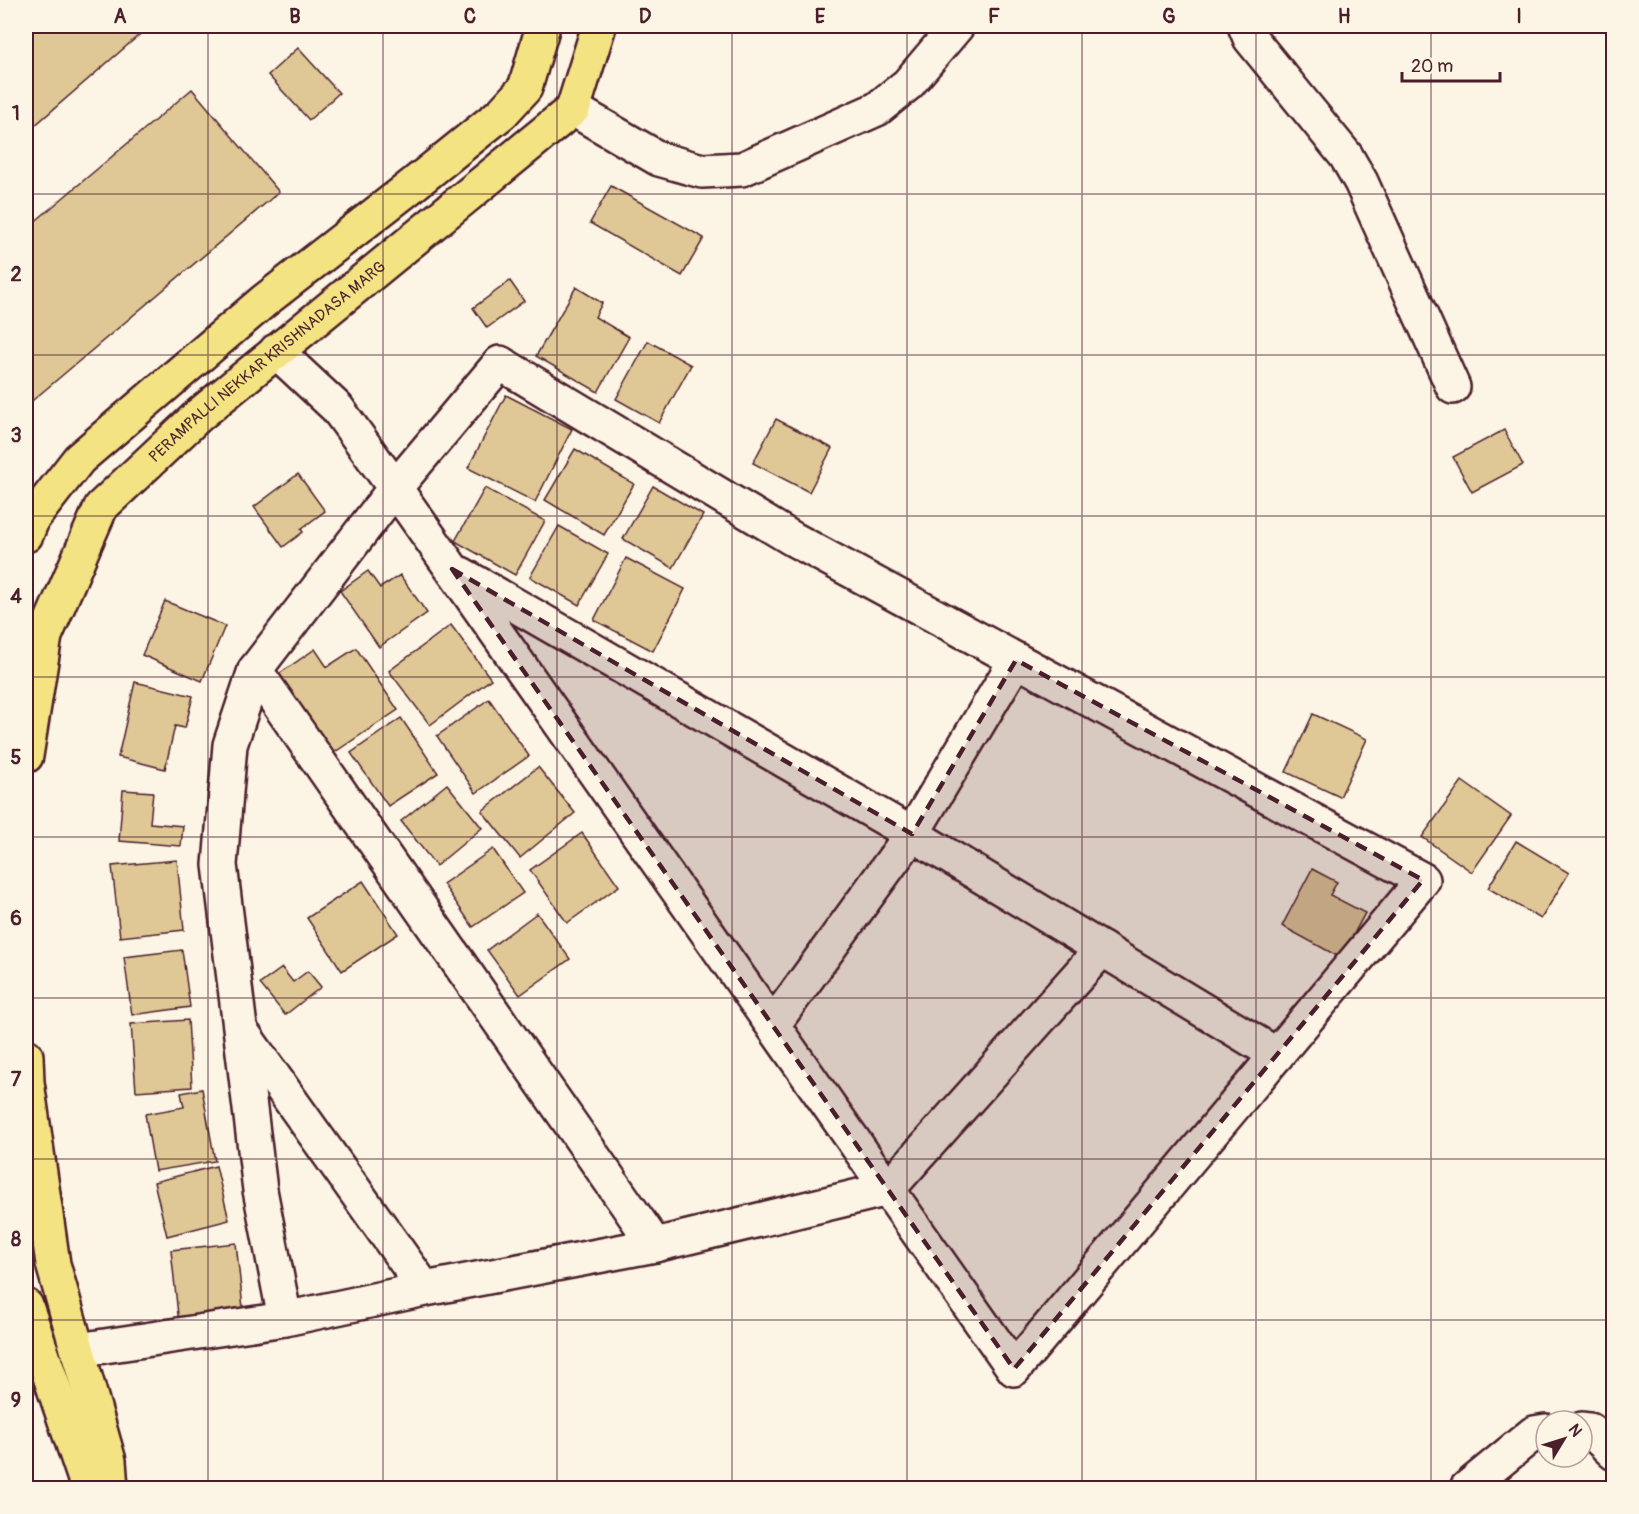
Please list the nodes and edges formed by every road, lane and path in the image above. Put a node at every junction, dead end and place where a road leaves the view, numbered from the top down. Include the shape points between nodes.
1 (543, 26) edge
2 (599, 26) edge
3 (957, 26) edge
4 (1245, 26) edge
5 (573, 109) junction
6 (276, 351) junction
7 (1453, 387) dead end
8 (395, 488) junction
9 (26, 535) edge
10 (452, 569) junction
11 (1016, 660) junction
12 (255, 670) junction
13 (26, 756) edge
14 (912, 834) junction
15 (1102, 949) junction
16 (773, 1024) junction
17 (239, 1028) junction
18 (1277, 1055) junction
19 (26, 1056) edge
20 (888, 1189) junction
21 (655, 1245) junction
22 (425, 1289) junction
23 (26, 1306) edge
24 (285, 1319) junction
25 (78, 1350) junction
26 (1534, 1433) edge
27 (1594, 1434) edge
28 (1614, 1453) edge
29 (88, 1488) edge
30 (111, 1488) edge
31 (1467, 1488) edge

1 - 9 main road via 525,87 502,113 264,301 78,459 33,518
2 - 5 main road
3 - 5 street via 908,84 878,108 742,169 702,171 659,159
4 - 7 street via 1250,38 1346,156 1361,182
5 - 6 main road, PERAMPALLI NEKKAR KRISHNADASA MARG
6 - 8 street via 337,408
6 - 13 main road, PERAMPALLI NEKKAR KRISHNADASA MARG via 199,415 101,507 45,636
8 - 10 street
8 - 11 street via 500,363 793,539
8 - 12 street
10 - 14 street
10 - 16 street
11 - 14 street
11 - 18 street via 1423,880
12 - 17 street via 230,745 220,865
12 - 21 street
14 - 15 street
14 - 16 street
15 - 18 street
15 - 20 street
16 - 20 street
17 - 22 street
17 - 24 street via 260,1190
18 - 20 street via 1014,1369
19 - 25 main road via 53,1264
20 - 21 street
21 - 22 street
22 - 24 street
23 - 29 main road
24 - 25 street
25 - 30 main road via 109,1461
26 - 31 street
27 - 28 street

